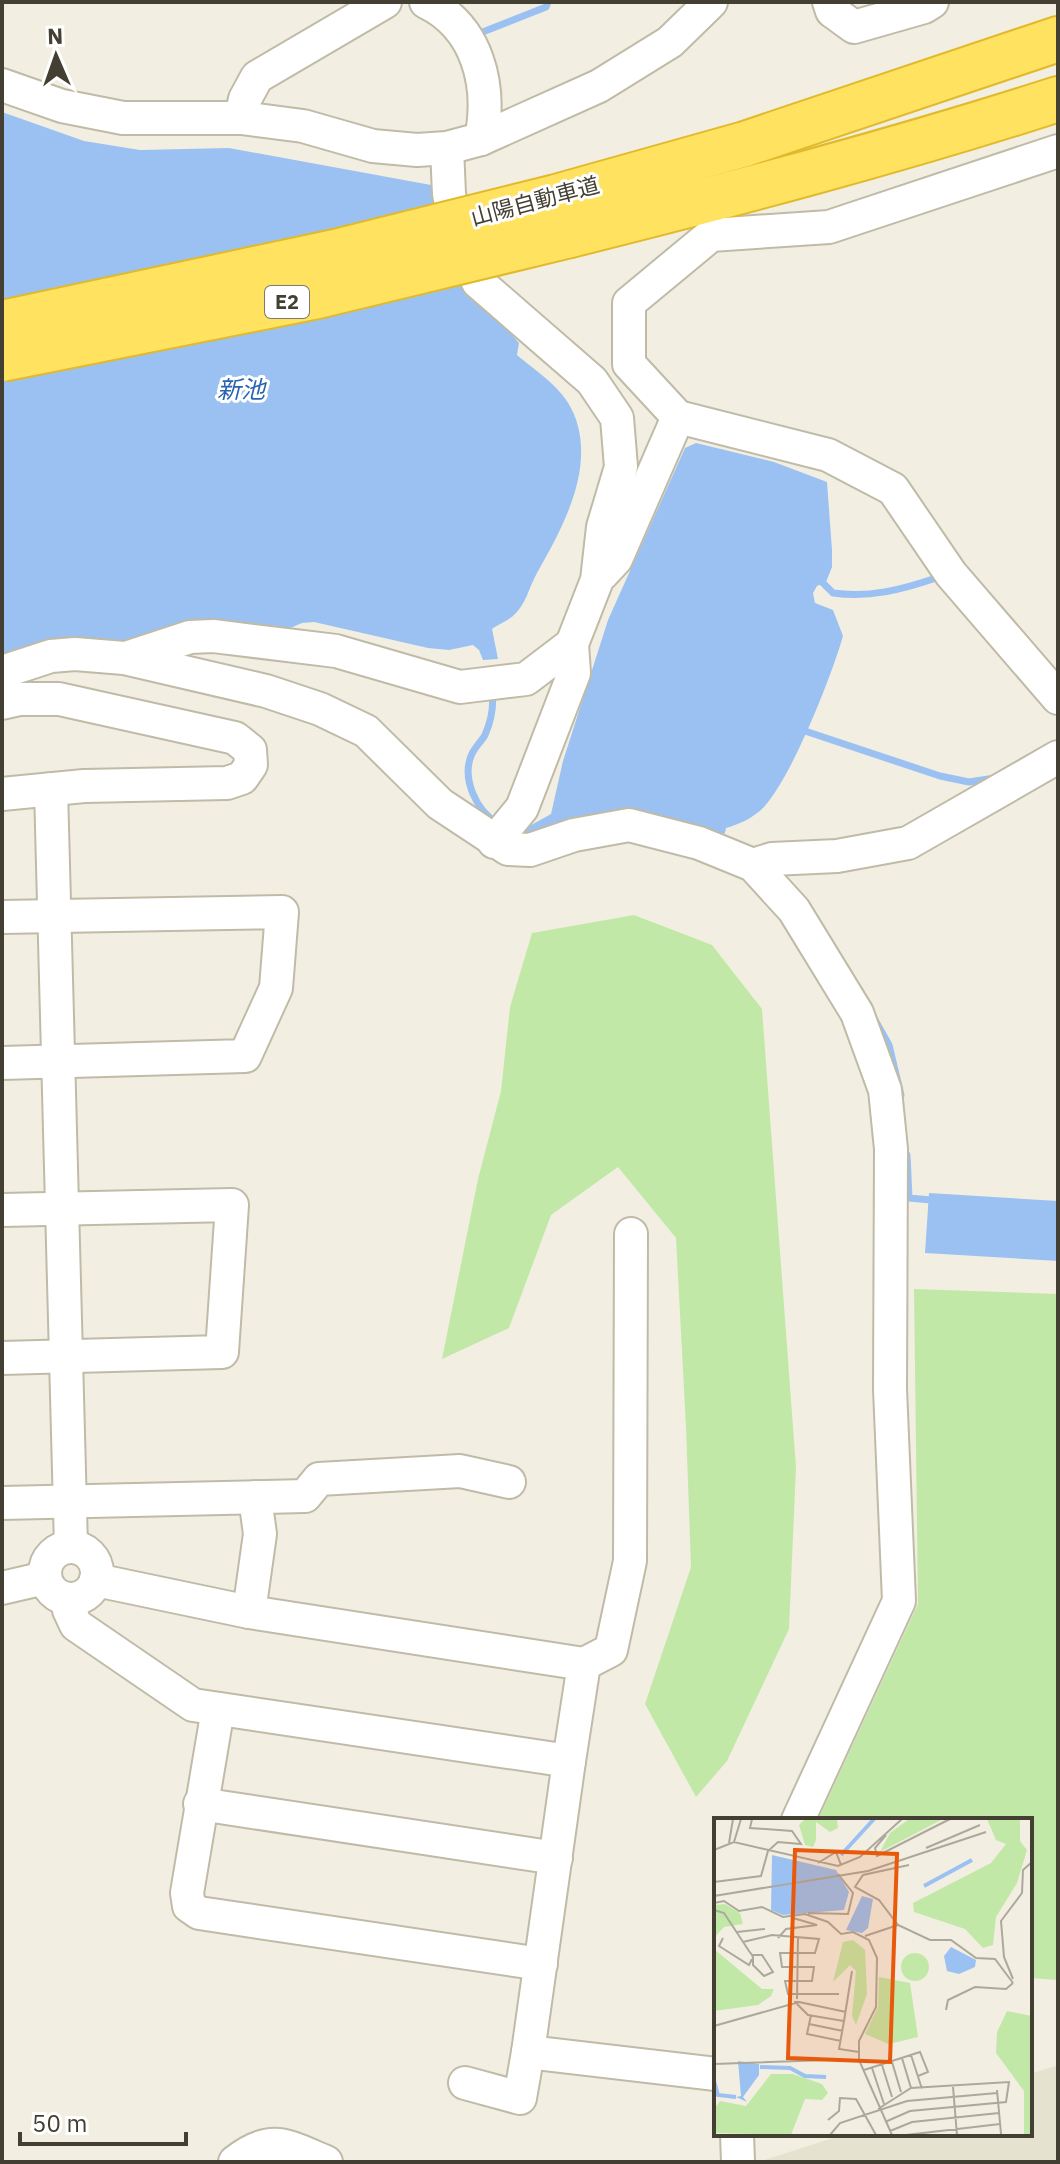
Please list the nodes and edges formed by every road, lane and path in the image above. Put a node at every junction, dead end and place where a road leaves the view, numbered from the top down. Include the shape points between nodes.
1 (385, 2) edge
2 (426, 2) edge
3 (711, 2) edge
4 (829, 2) edge
5 (932, 2) edge
6 (1058, 39) edge
7 (2, 85) edge
8 (1058, 99) edge
9 (241, 118) junction
10 (481, 139) junction
11 (447, 148) junction
12 (1058, 151) edge
13 (563, 216) junction
14 (2, 323) edge
15 (2, 359) edge
16 (678, 417) junction
17 (597, 580) junction
18 (572, 644) junction
19 (124, 658) junction
20 (2, 672) edge
21 (1058, 698) edge
22 (2, 703) edge
23 (1058, 757) edge
24 (51, 789) junction
25 (2, 794) edge
26 (502, 833) junction
27 (753, 865) junction
28 (54, 916) junction
29 (2, 917) edge
30 (58, 1061) junction
31 (2, 1063) edge
32 (62, 1209) junction
33 (2, 1210) edge
34 (631, 1234) dead end
35 (66, 1355) junction
36 (2, 1358) edge
37 (509, 1482) dead end
38 (255, 1497) junction
39 (70, 1500) junction
40 (2, 1503) edge
41 (71, 1547) junction
42 (96, 1580) junction
43 (2, 1588) edge
44 (57, 1589) junction
45 (249, 1612) junction
46 (584, 1664) junction
47 (218, 1709) junction
48 (569, 1761) junction
49 (200, 1804) junction
50 (799, 1818) edge
51 (556, 1858) junction
52 (541, 1964) junction
53 (528, 2052) junction
54 (714, 2074) edge
55 (465, 2083) dead end
56 (737, 2136) edge
57 (235, 2162) edge
58 (326, 2162) edge
59 (738, 2162) edge

1 - 9 street via 257,77
2 - 10 street via 469,40 483,75
3 - 10 street via 670,42 599,86
4 - 5 street via 832,11 854,27
6 - 13 highway, 山陽自動車道 / E2 via 745,144
7 - 9 street via 62,106 123,118
8 - 13 highway, 山陽自動車道 / E2 via 764,187
9 - 11 street via 303,126 373,146
10 - 11 street
11 - 17 street via 459,241 478,282 592,381 617,418 621,467 603,527
12 - 16 street via 829,227 711,235 629,303 629,364
13 - 14 highway, 山陽自動車道 / E2, bridge via 320,255
13 - 15 highway, 山陽自動車道 / E2, bridge via 313,297
16 - 17 street via 616,559
16 - 21 street via 828,455 893,489 951,574
17 - 18 street
18 - 19 street via 526,679 460,687 336,651 213,636 190,637
18 - 26 street via 574,673 522,808
19 - 20 street via 51,656
19 - 26 street via 320,709 366,731 440,804
22 - 24 street via 59,699 235,738 250,750 251,765 242,778 227,783
23 - 27 street via 908,843
24 - 25 street
24 - 28 street
26 - 27 street via 508,849 530,850 629,825 699,843
27 - 50 street via 794,910 857,1013 885,1090 891,1149 890,1389 899,1601
28 - 29 street
28 - 30 street
28 - 30 street via 282,912 276,988 245,1056
30 - 31 street
30 - 32 street
32 - 33 street
32 - 35 street
32 - 35 street via 232,1205 222,1352
34 - 46 street via 630,1561 611,1650
35 - 36 street
35 - 39 street
37 - 38 street via 460,1471 319,1479 305,1496
38 - 39 street
38 - 45 street via 260,1534
39 - 40 street
39 - 41 street
41 - 42 street via 92,1557
41 - 44 street via 56,1551 45,1571
42 - 44 street via 82,1597
42 - 45 street
43 - 44 street
44 - 47 street via 76,1625 193,1705
45 - 46 street
46 - 48 street
47 - 48 street
47 - 49 street
48 - 51 street
49 - 51 street
49 - 52 street via 187,1893 189,1906 199,1913
51 - 52 street
52 - 53 street
53 - 54 street
53 - 55 street via 520,2098
56 - 59 street
57 - 58 street via 262,2145 276,2144

